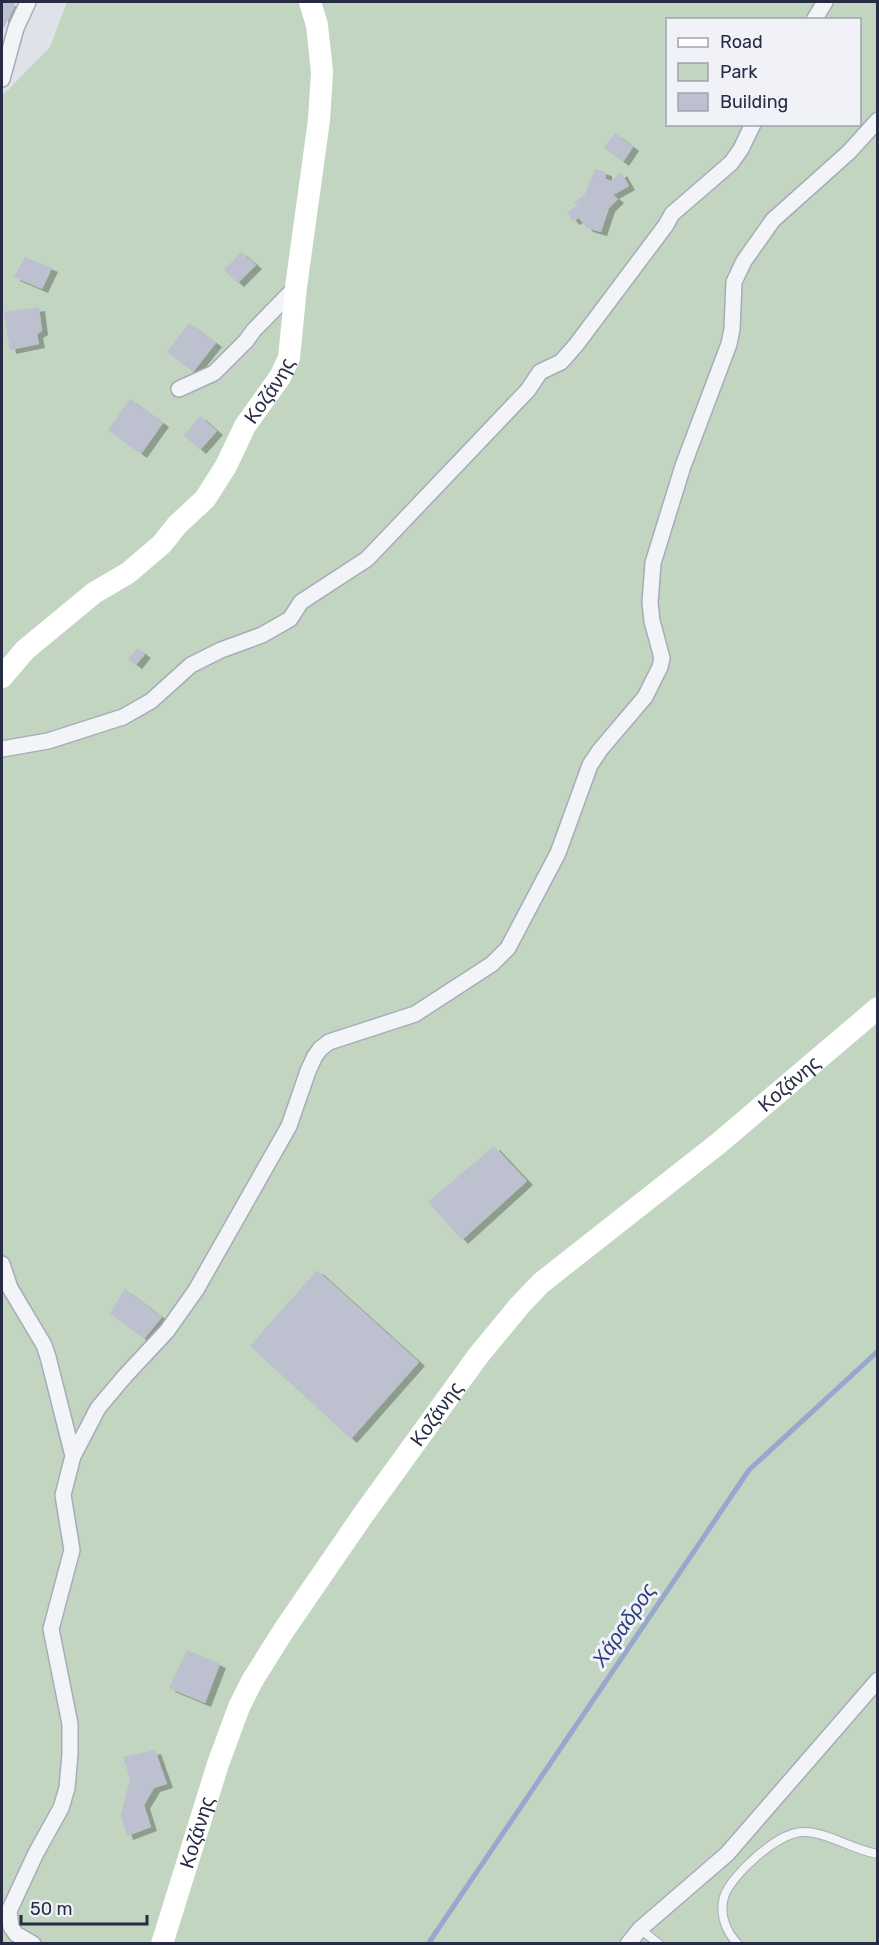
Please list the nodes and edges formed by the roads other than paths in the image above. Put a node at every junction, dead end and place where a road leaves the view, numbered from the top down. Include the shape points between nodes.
1 (28, 2) edge
2 (310, 2) edge
3 (825, 2) edge
4 (815, 18) edge
5 (2, 79) edge
6 (878, 120) edge
7 (752, 126) edge
8 (296, 286) junction
9 (179, 388) dead end
10 (2, 677) edge
11 (2, 749) edge
12 (878, 1008) edge
13 (2, 1264) edge
14 (73, 1456) junction
15 (878, 1680) edge
16 (878, 1854) edge
17 (640, 1929) junction
18 (33, 1944) edge
19 (162, 1944) edge
20 (628, 1944) edge
21 (659, 1944) edge
22 (738, 1944) edge

1 - 5 street via 16,28
2 - 8 street, Κοζάνης via 317,25 322,72
3 - 4 street
6 - 14 street via 849,152 773,220 734,282 729,344 683,465 654,563 650,603 662,658 660,667 645,697 590,765 558,853 508,948 492,964 414,1014 329,1042 320,1049 289,1126 196,1290 167,1331 98,1408
7 - 11 street via 730,163 672,214 561,362 540,372 528,390 367,560 301,602 290,619 191,666 151,701 123,717 48,741
8 - 9 street via 214,374
8 - 10 street, Κοζάνης via 289,358 205,499 128,573 94,593 25,650
12 - 19 street, Κοζάνης via 719,1143 541,1283 478,1356 363,1515 252,1681 218,1764
13 - 14 street via 10,1288 44,1345
14 - 18 street via 63,1495 72,1550 51,1629 70,1724 67,1788 61,1808 9,1911 16,1934
15 - 17 street via 727,1854
16 - 22 lane via 805,1832 786,1835 769,1845 736,1878 724,1898 723,1918
17 - 20 street
17 - 21 lane

